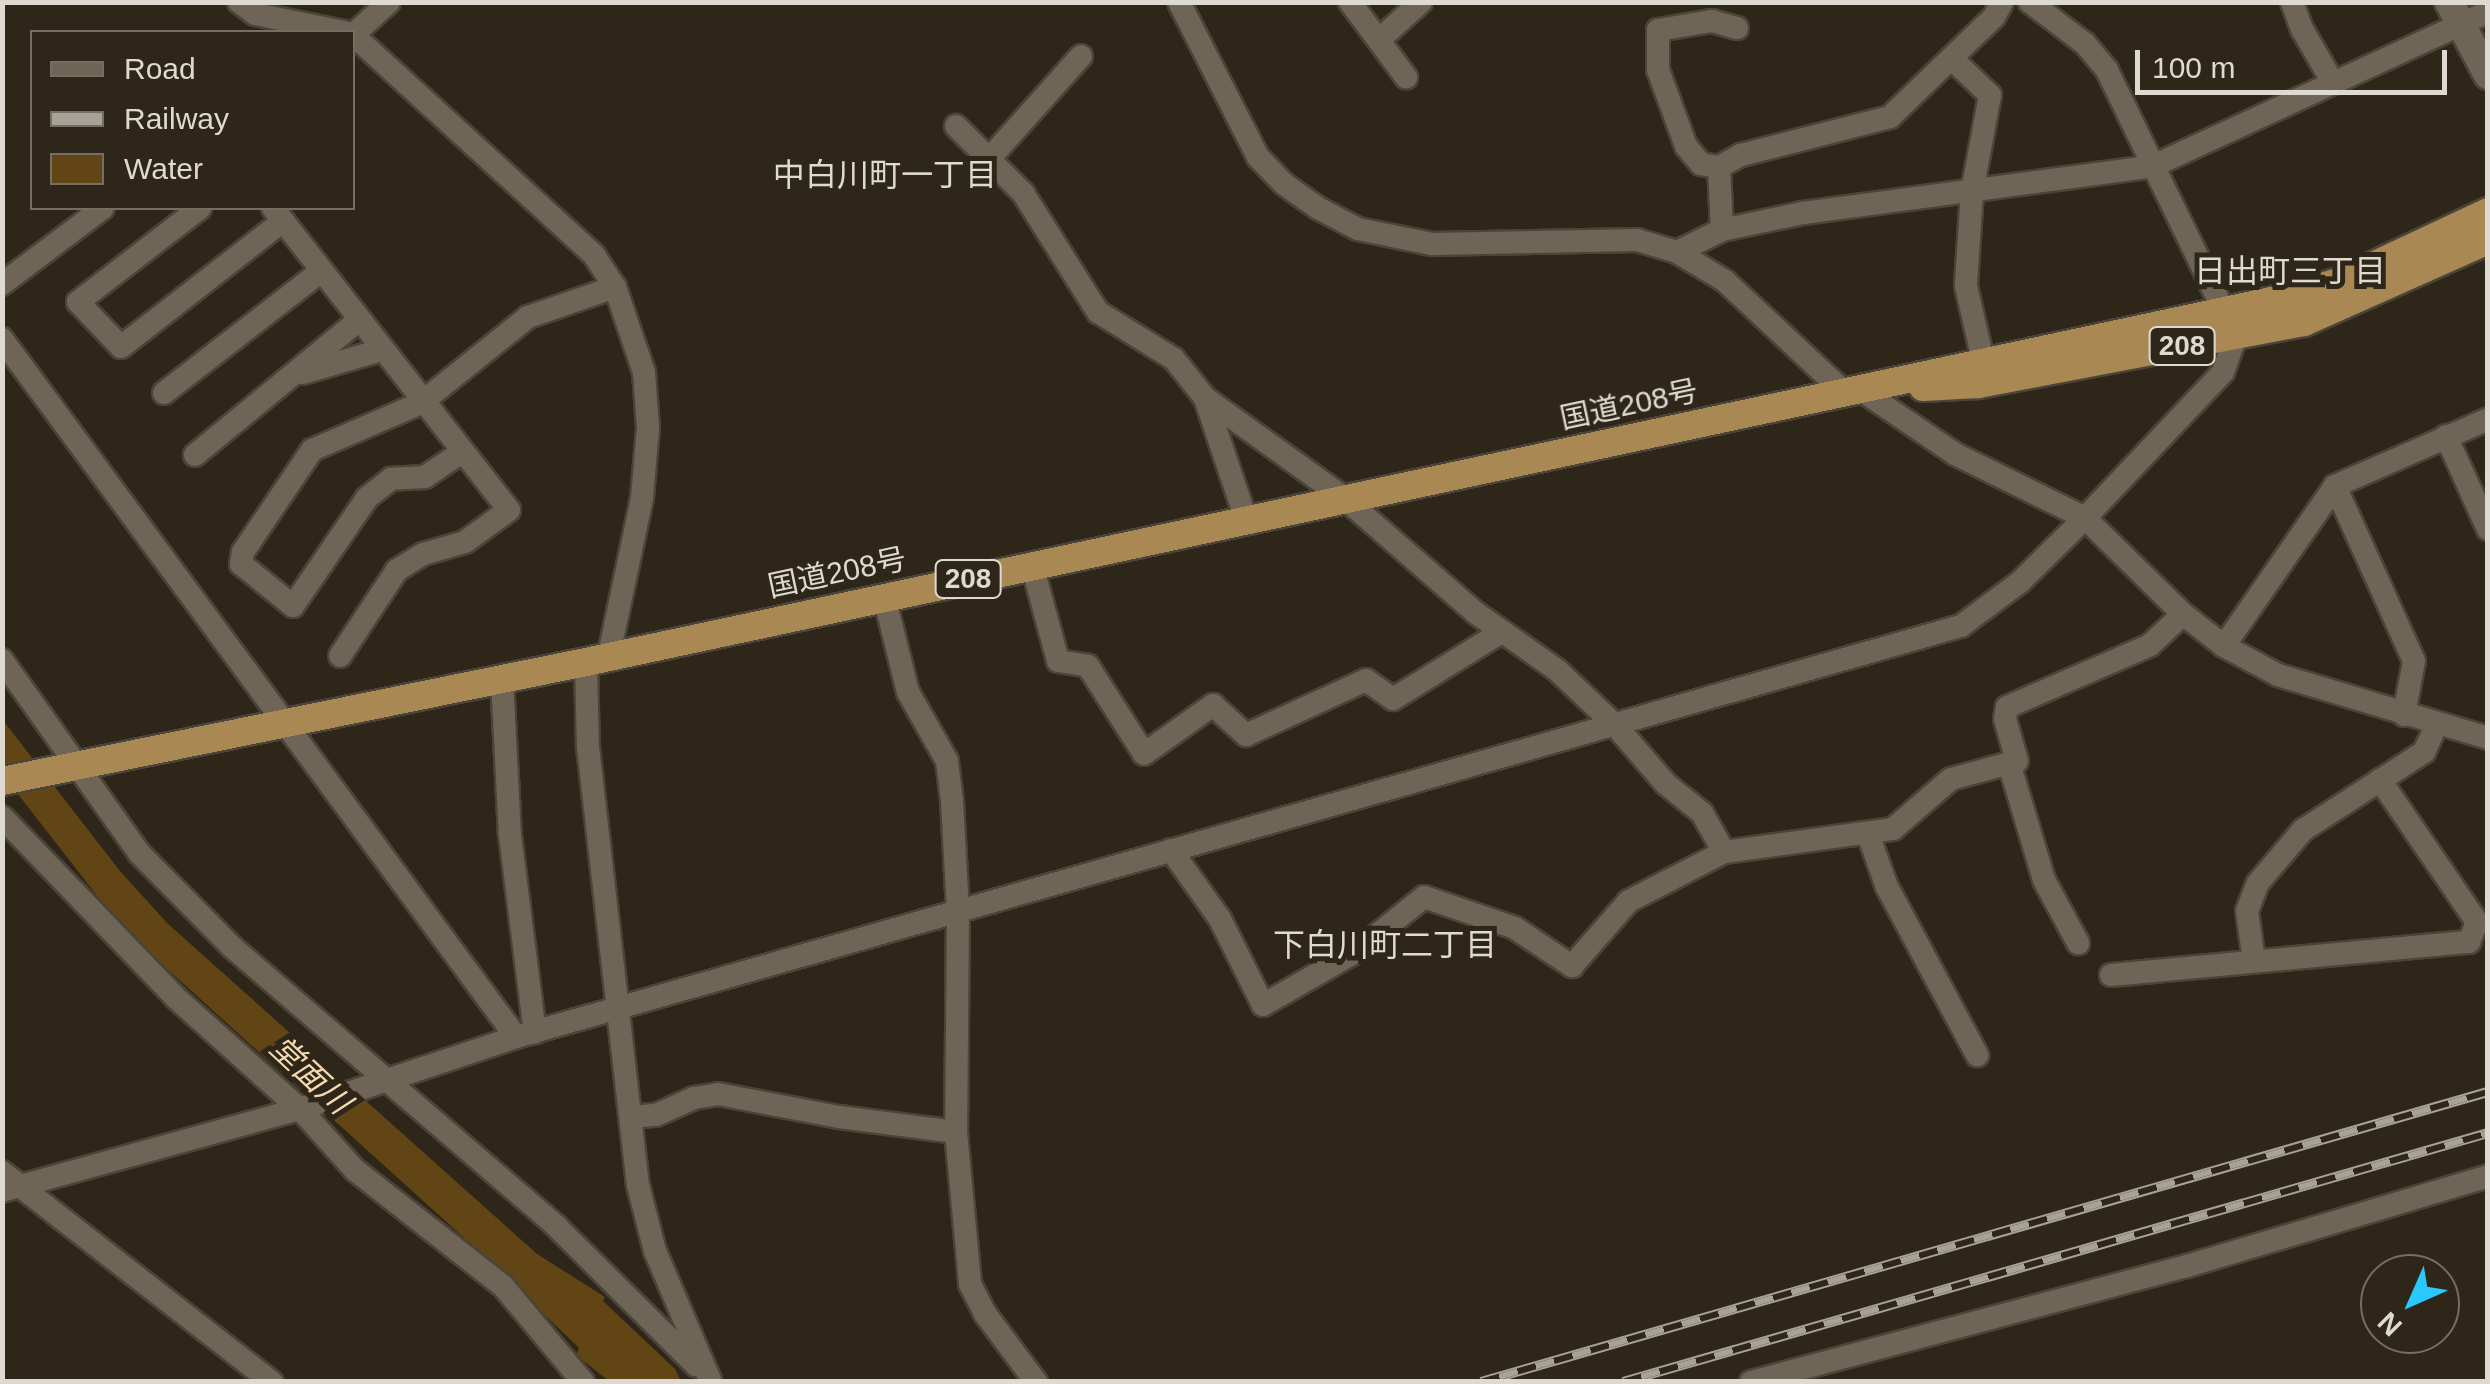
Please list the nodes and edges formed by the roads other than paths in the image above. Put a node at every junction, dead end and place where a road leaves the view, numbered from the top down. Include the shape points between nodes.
1 (239, 2) edge
2 (390, 2) edge
3 (1179, 2) edge
4 (1350, 2) edge
5 (1421, 2) edge
6 (2002, 2) edge
7 (2030, 2) edge
8 (2292, 2) edge
9 (2488, 12) edge
10 (2454, 13) edge
11 (1737, 28) dead end
12 (332, 30) edge
13 (355, 31) edge
14 (355, 38) edge
15 (1380, 39) junction
16 (1081, 56) dead end
17 (1952, 58) junction
18 (2488, 76) edge
19 (1406, 77) dead end
20 (2333, 83) junction
21 (956, 126) dead end
22 (989, 159) junction
23 (1719, 166) junction
24 (2154, 166) junction
25 (1972, 192) junction
26 (99, 210) edge
27 (197, 210) edge
28 (2488, 212) edge
29 (278, 214) edge
30 (1722, 230) junction
31 (2488, 240) edge
32 (1677, 252) junction
33 (322, 271) junction
34 (2, 284) edge
35 (614, 287) junction
36 (2222, 310) junction
37 (359, 320) junction
38 (2236, 336) junction
39 (2, 339) edge
40 (382, 350) junction
41 (1982, 360) junction
42 (290, 376) junction
43 (1853, 392) junction
44 (164, 393) dead end
45 (1205, 398) junction
46 (422, 403) junction
47 (2488, 419) edge
48 (2446, 436) junction
49 (462, 452) junction
50 (195, 455) dead end
51 (2336, 486) junction
52 (1344, 498) junction
53 (2086, 518) junction
54 (1246, 519) junction
55 (2488, 529) edge
56 (1032, 565) junction
57 (884, 596) junction
58 (2183, 614) junction
59 (1500, 633) junction
60 (2224, 646) junction
61 (340, 656) dead end
62 (597, 658) junction
63 (2, 660) edge
64 (502, 678) junction
65 (2404, 715) junction
66 (2437, 724) junction
67 (286, 725) junction
68 (1615, 725) junction
69 (2488, 738) edge
70 (2009, 764) junction
71 (74, 766) junction
72 (2380, 780) junction
73 (2, 782) edge
74 (2, 816) edge
75 (1868, 834) junction
76 (1170, 850) junction
77 (1724, 852) junction
78 (958, 913) junction
79 (2078, 944) dead end
80 (2254, 961) junction
81 (2110, 975) dead end
82 (619, 1008) junction
83 (526, 1034) junction
84 (1977, 1055) dead end
85 (382, 1080) junction
86 (300, 1109) junction
87 (631, 1117) junction
88 (956, 1132) junction
89 (2, 1172) edge
90 (2488, 1176) edge
91 (12, 1189) edge
92 (703, 1369) edge
93 (1826, 1371) edge
94 (272, 1382) edge
95 (583, 1382) edge
96 (677, 1382) edge
97 (1036, 1382) edge
98 (1751, 1382) edge

1 - 12 street via 255,14
2 - 13 street
3 - 32 street via 1258,156 1284,184 1358,229 1432,244 1637,240
4 - 15 street
5 - 15 street
6 - 17 street
7 - 24 street via 2106,70
8 - 20 street
9 - 10 street
10 - 18 street
10 - 20 street
11 - 23 street via 1712,21 1658,30 1658,70 1686,146 1701,164
14 - 35 street via 594,255
15 - 19 street
16 - 22 street
17 - 23 street via 1890,118
17 - 25 street via 1990,95
20 - 24 street
21 - 22 street
22 - 45 street via 1023,193 1098,312 1174,359
23 - 30 street
24 - 25 street
24 - 36 street
25 - 30 street
25 - 41 street via 1966,286
26 - 34 street
27 - 29 street via 78,302 121,347
28 - 36 highway, 国道208号 / 208 via 2341,281
29 - 33 street
30 - 32 street
31 - 38 highway, 国道208号 / 208 via 2345,307
32 - 43 street via 1725,280
33 - 37 street
33 - 44 street
35 - 46 street via 528,317
35 - 62 street via 644,372 648,428 642,498
36 - 38 street
36 - 41 highway, 国道208号 / 208
37 - 40 street
37 - 42 street
38 - 43 highway, 国道208号 / 208 via 1978,384
38 - 53 street via 2223,372
39 - 67 street
40 - 42 street
40 - 46 street
41 - 43 highway, 国道208号 / 208
42 - 50 street
43 - 52 highway, 国道208号 / 208
43 - 53 street via 1956,454
45 - 52 street
45 - 54 street
46 - 49 street
46 - 49 street via 312,450 242,552 241,564 292,606 368,498 391,479 425,478
47 - 48 street
48 - 51 street
48 - 55 street
49 - 61 street via 509,510 465,542 397,570
51 - 60 street
51 - 65 street via 2414,661
52 - 54 highway, 国道208号 / 208
52 - 59 street
53 - 58 street
53 - 68 street via 2020,582 1960,626
54 - 56 highway, 国道208号 / 208
56 - 57 highway, 国道208号 / 208
56 - 59 street via 1058,661 1088,666 1144,754 1214,705 1246,735 1366,680 1394,699
57 - 62 highway, 国道208号 / 208
57 - 78 street via 908,692 947,761
58 - 60 street
58 - 70 street via 2150,645 2007,707 2017,762
59 - 68 street via 1557,670
60 - 65 street via 2278,676
62 - 64 highway, 国道208号 / 208
62 - 82 street via 588,747
63 - 71 street
64 - 67 highway, 国道208号 / 208
64 - 83 street
65 - 66 street
66 - 69 street
66 - 72 street via 2424,752
67 - 71 highway, 国道208号 / 208
67 - 83 street
68 - 76 street
68 - 77 street via 1666,784 1702,812
70 - 75 street via 1951,779 1893,829
70 - 79 street via 2044,880
71 - 73 highway, 国道208号 / 208
71 - 85 street via 152,867
72 - 80 street via 2304,830 2258,883 2248,911
72 - 80 street via 2476,922 2469,942
74 - 86 street via 175,997
75 - 77 street
75 - 84 street via 1887,888
76 - 77 street via 1220,918 1263,1005 1357,950 1424,897 1515,928 1572,966 1629,901
76 - 78 street
78 - 82 street
78 - 88 street
80 - 81 street
82 - 83 street
82 - 87 street
83 - 85 street
85 - 86 street
85 - 92 street via 557,1227
86 - 91 street
86 - 95 street via 355,1170 503,1286
87 - 88 street via 718,1094
87 - 92 street via 638,1185 655,1251
88 - 97 street via 970,1284
89 - 91 street
90 - 93 street
91 - 94 street
92 - 96 street
93 - 98 street

